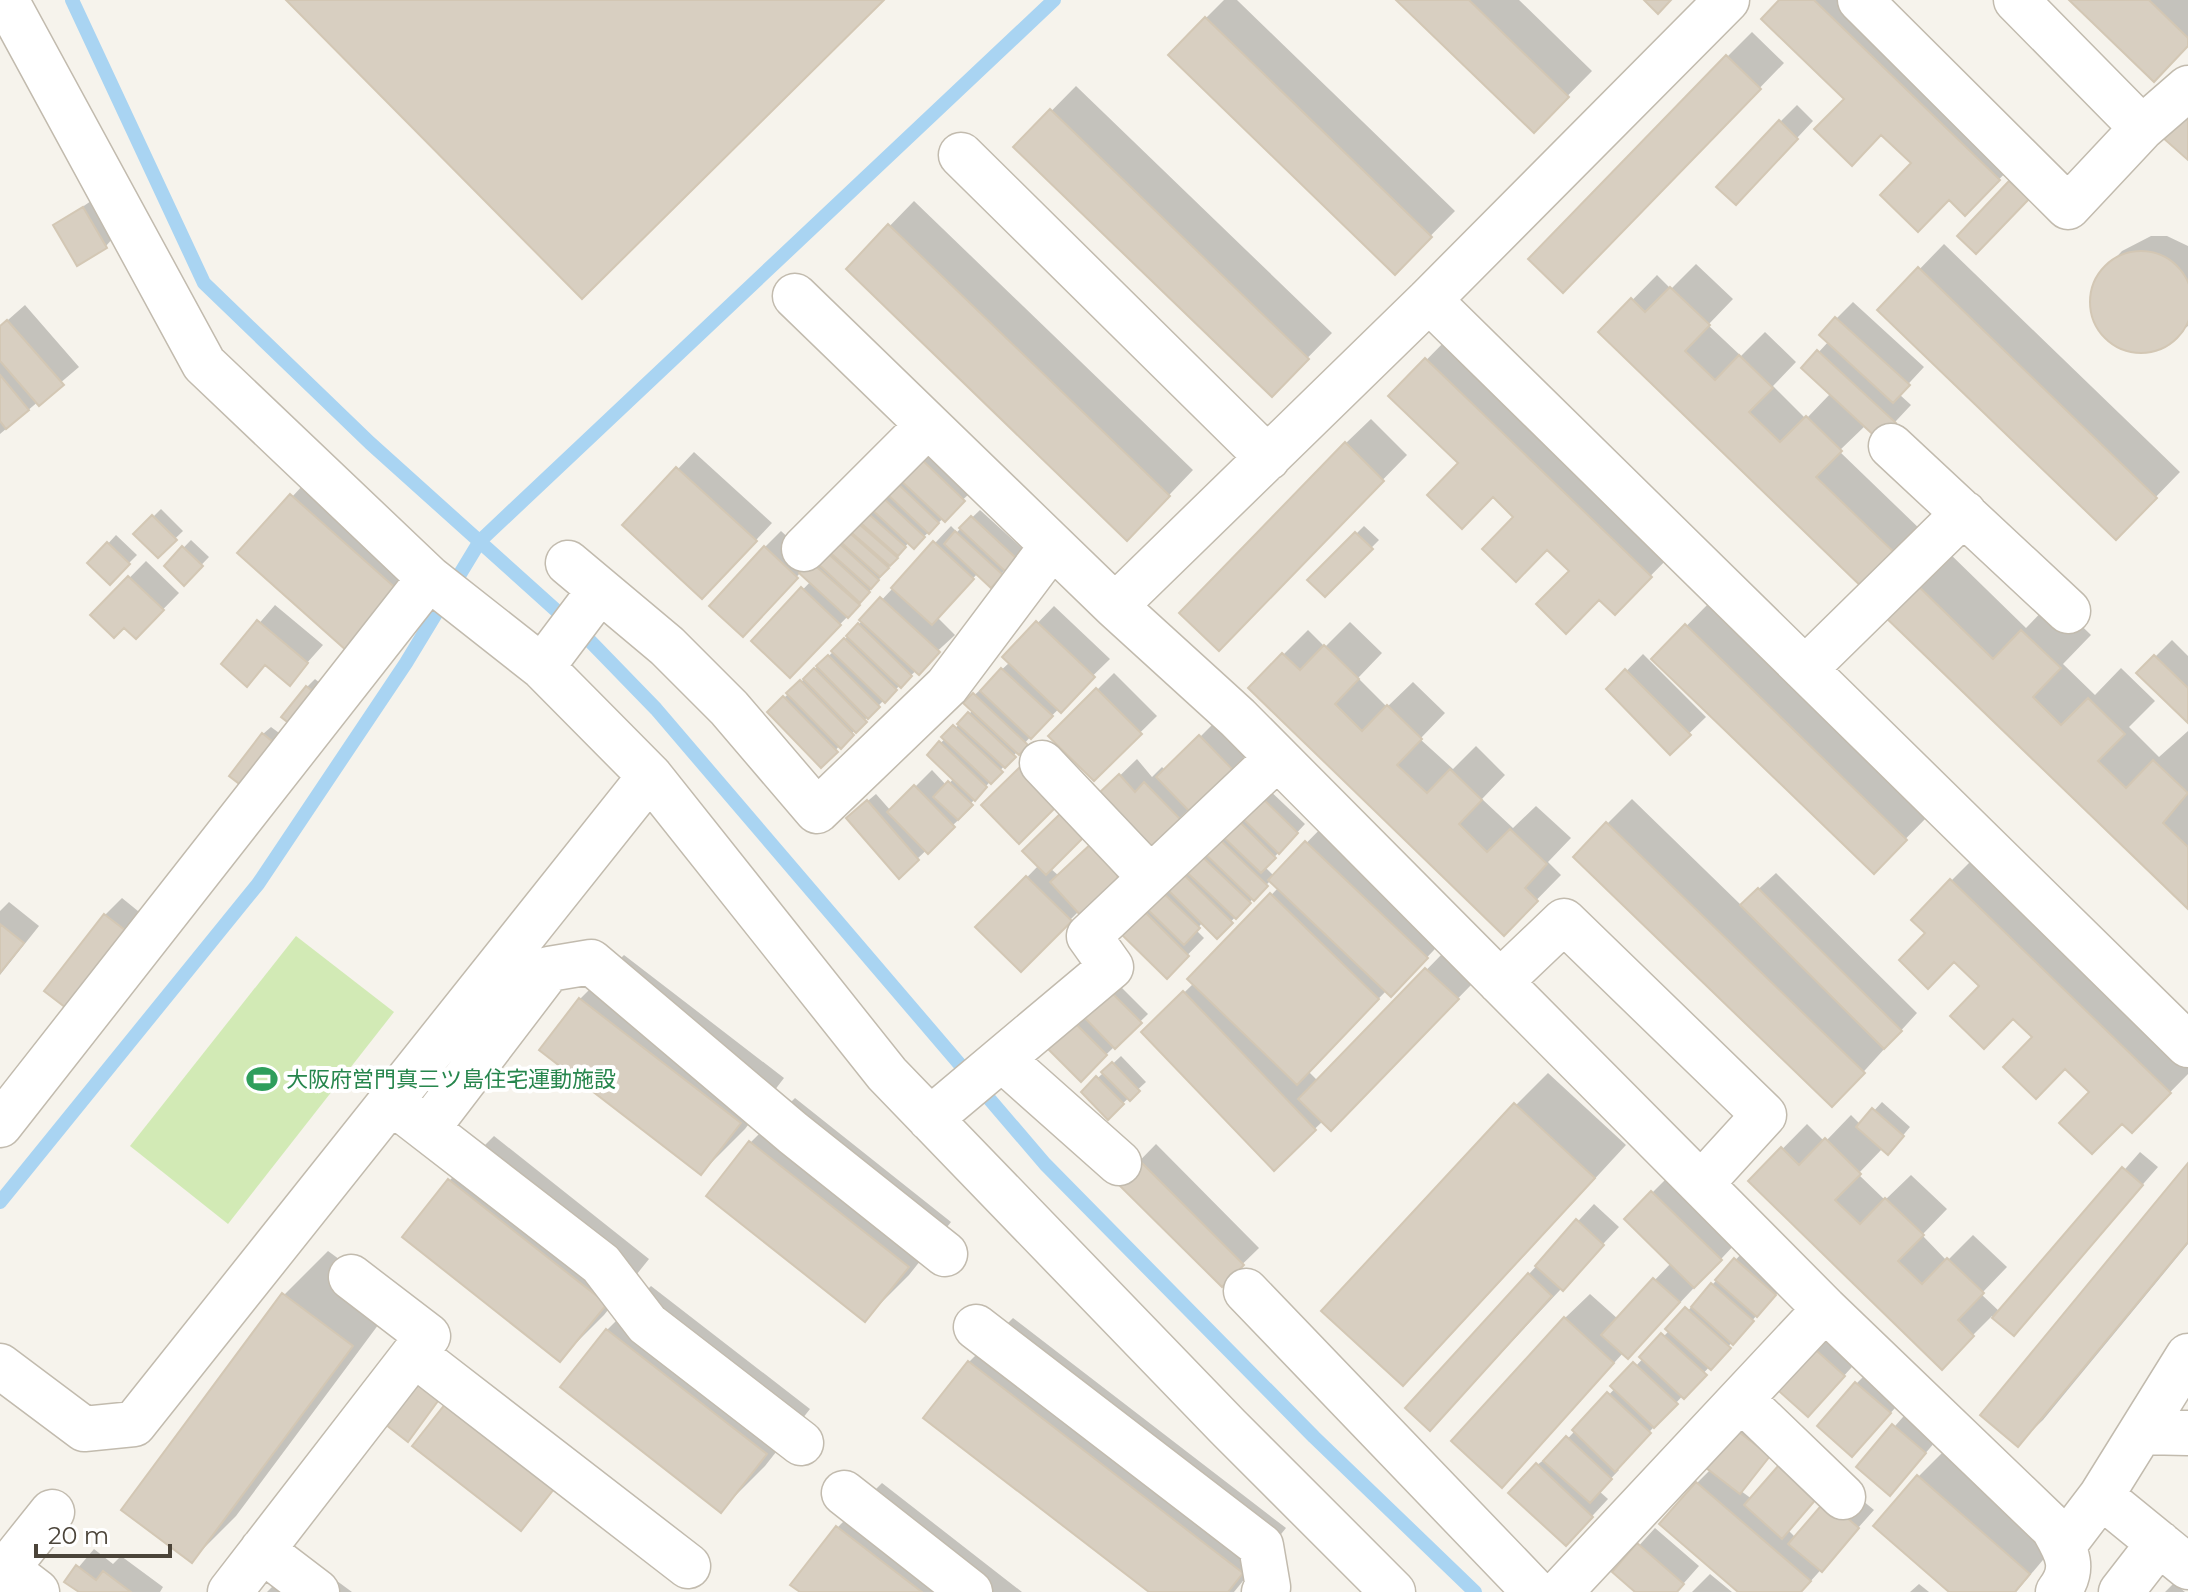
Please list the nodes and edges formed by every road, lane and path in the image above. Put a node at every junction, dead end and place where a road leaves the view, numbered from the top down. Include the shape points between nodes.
1 (6, 0) edge
2 (1727, 0) edge
3 (1860, 0) edge
4 (2016, 0) edge
5 (2188, 88) edge
6 (2142, 128) junction
7 (961, 155) dead end
8 (795, 296) dead end
9 (1429, 300) junction
10 (928, 425) junction
11 (1891, 446) dead end
12 (1268, 458) junction
13 (1964, 513) junction
14 (1052, 546) junction
15 (804, 549) dead end
16 (429, 578) junction
17 (1115, 606) junction
18 (2068, 611) dead end
19 (542, 667) junction
20 (1805, 669) junction
21 (1277, 758) junction
22 (1042, 763) dead end
23 (650, 776) junction
24 (1150, 877) junction
25 (1500, 982) junction
26 (2188, 1045) edge
27 (1002, 1059) junction
28 (391, 1101) junction
29 (930, 1119) junction
30 (0, 1125) edge
31 (427, 1129) junction
32 (1119, 1163) dead end
33 (1701, 1184) junction
34 (945, 1254) dead end
35 (351, 1277) dead end
36 (1246, 1291) dead end
37 (1825, 1309) junction
38 (976, 1327) dead end
39 (414, 1354) junction
40 (2188, 1356) edge
41 (0, 1366) edge
42 (1741, 1399) junction
43 (2141, 1432) junction
44 (2188, 1433) edge
45 (801, 1443) dead end
46 (844, 1493) dead end
47 (2101, 1496) junction
48 (1843, 1497) dead end
49 (52, 1512) dead end
50 (2063, 1546) junction
51 (262, 1550) junction
52 (2174, 1555) edge
53 (688, 1566) dead end
54 (14, 1579) edge
55 (1374, 1585) edge
56 (230, 1592) edge
57 (317, 1592) edge
58 (970, 1592) edge
59 (1264, 1592) edge
60 (1535, 1592) edge
61 (1560, 1592) edge
62 (2058, 1592) edge
63 (2121, 1592) edge

1 - 16 street via 204,364
2 - 9 street
3 - 6 street via 2068,207
4 - 6 street
5 - 6 street
7 - 12 street
8 - 10 street
9 - 12 street
9 - 20 street
10 - 14 street
10 - 15 street
11 - 13 street
12 - 17 street
13 - 18 street
13 - 20 street
14 - 17 street
14 - 19 street via 947,686 817,811 729,708 667,646 584,576
16 - 19 street
16 - 30 street
17 - 21 street
19 - 23 street
20 - 26 street
21 - 24 street
21 - 25 street
22 - 24 street
23 - 28 street
23 - 29 street via 887,1074
24 - 27 street via 1089,936 1111,967
25 - 33 street
25 - 33 street via 1564,921 1764,1115
27 - 29 street
27 - 32 street
28 - 31 street
28 - 41 street via 134,1424 84,1429
29 - 55 street
31 - 34 street via 549,969 591,962
31 - 45 street via 601,1264 647,1324
33 - 37 street
35 - 39 street via 428,1336
36 - 60 street
37 - 42 street
37 - 50 street via 2053,1528
38 - 59 street via 1261,1546 1268,1587
39 - 51 street
39 - 53 street
40 - 43 street
42 - 48 street
42 - 61 street
43 - 44 street
43 - 47 street
46 - 58 street
47 - 50 street
47 - 52 street
49 - 54 street
50 - 62 street via 2070,1558 2066,1582
51 - 56 street
51 - 57 street
52 - 63 street

